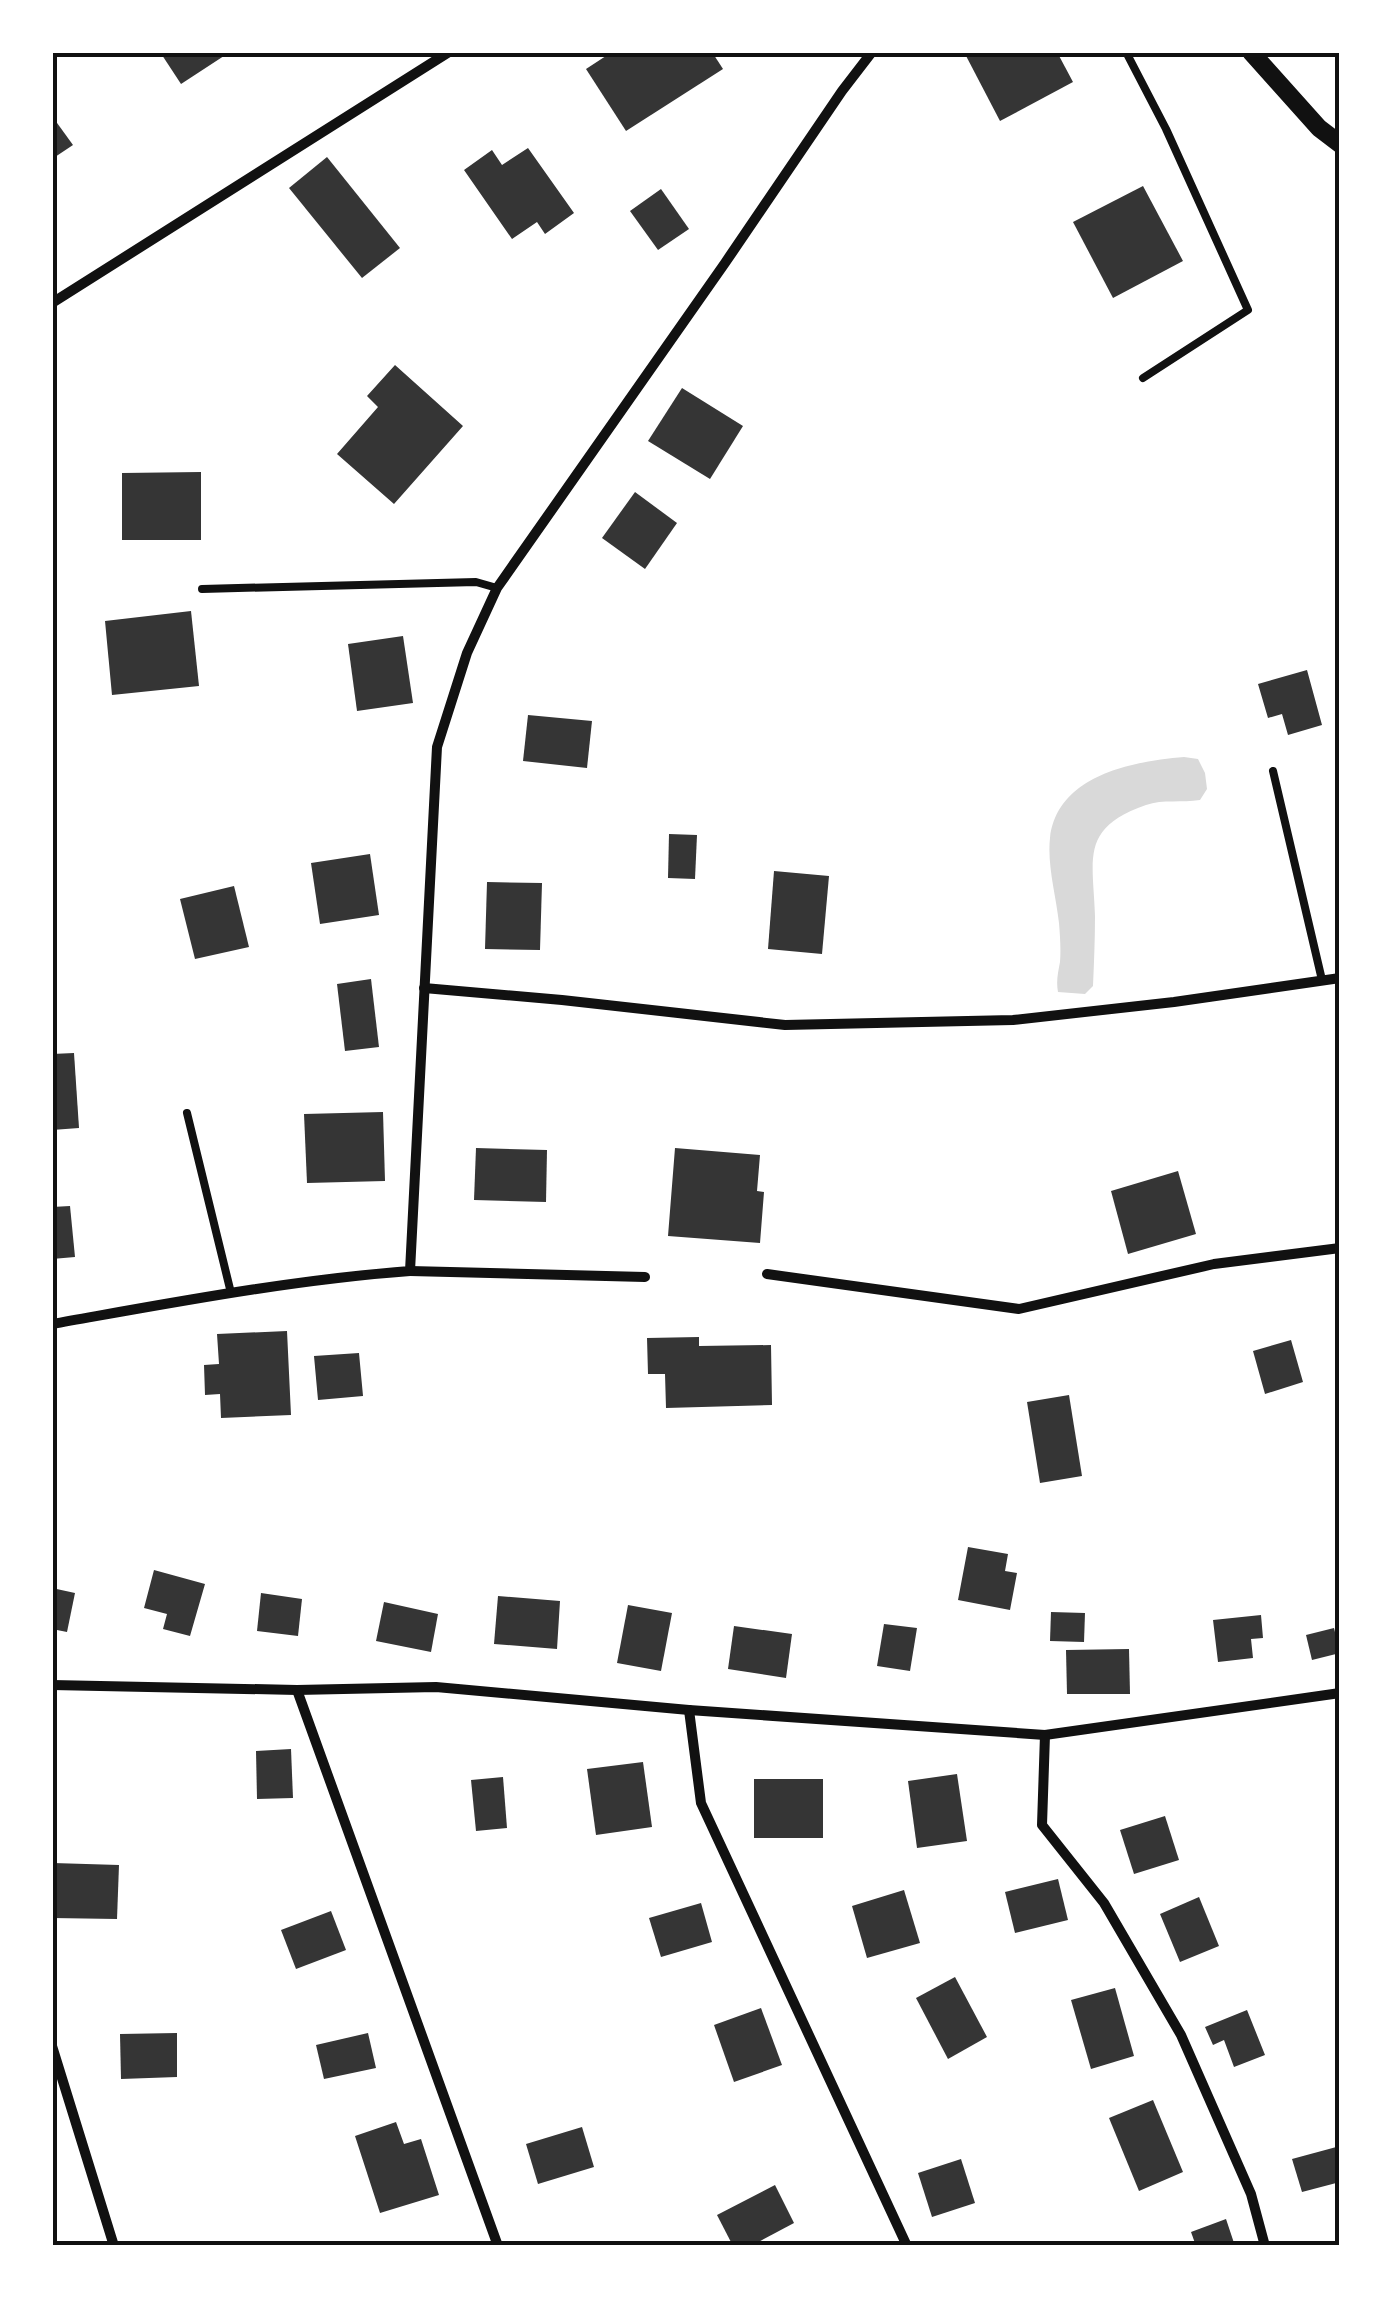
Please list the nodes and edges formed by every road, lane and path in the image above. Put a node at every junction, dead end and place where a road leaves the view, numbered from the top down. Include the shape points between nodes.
1 (449, 52) edge
2 (872, 52) edge
3 (1126, 52) edge
4 (1251, 52) edge
5 (1340, 144) edge
6 (52, 304) edge
7 (1143, 378) dead end
8 (497, 588) junction
9 (202, 589) dead end
10 (1273, 772) dead end
11 (1340, 978) edge
12 (1322, 980) junction
13 (424, 988) junction
14 (188, 1113) dead end
15 (1340, 1248) edge
16 (410, 1271) junction
17 (767, 1274) dead end
18 (645, 1276) dead end
19 (231, 1292) junction
20 (52, 1324) edge
21 (52, 1684) edge
22 (297, 1690) junction
23 (1340, 1693) edge
24 (689, 1710) junction
25 (1045, 1734) junction
26 (52, 2046) edge
27 (114, 2246) edge
28 (498, 2246) edge
29 (907, 2246) edge
30 (1265, 2246) edge

1 - 6 street
2 - 8 street
3 - 7 lane via 1248,310
4 - 5 street
8 - 9 lane via 476,582
8 - 13 street via 466,653 437,747
10 - 12 lane
11 - 12 street
12 - 13 street via 1012,1020 785,1024
13 - 16 street
14 - 19 lane
15 - 17 street via 1214,1264 1019,1309
16 - 18 street
16 - 19 street
19 - 20 street
21 - 22 street
22 - 24 street via 436,1687
22 - 28 street
23 - 25 street
24 - 25 street
24 - 29 street via 701,1803
25 - 30 street via 1042,1825 1104,1903 1181,2036 1251,2194
26 - 27 street

